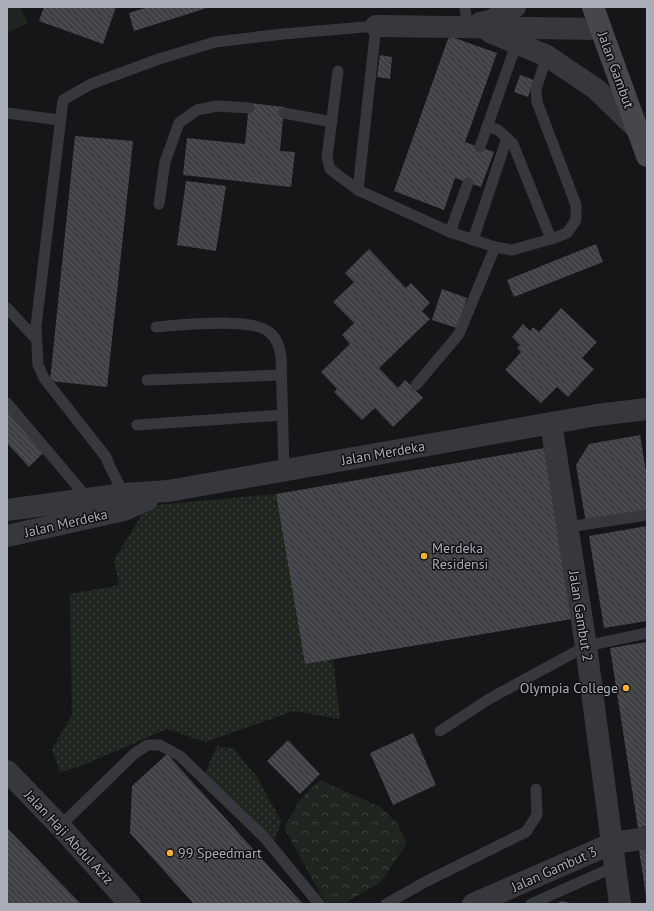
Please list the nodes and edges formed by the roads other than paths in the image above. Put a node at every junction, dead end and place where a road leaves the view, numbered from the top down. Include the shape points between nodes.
1 (515, 7) edge
2 (592, 7) edge
3 (466, 17) edge
4 (376, 26) junction
5 (601, 29) junction
6 (517, 42) junction
7 (547, 56) junction
8 (338, 71) dead end
9 (249, 108) dead end
10 (7, 113) edge
11 (284, 113) dead end
12 (59, 120) junction
13 (332, 122) junction
14 (487, 126) junction
15 (638, 130) junction
16 (507, 138) junction
17 (480, 147) dead end
18 (647, 156) edge
19 (468, 182) dead end
20 (358, 190) junction
21 (159, 204) dead end
22 (450, 232) junction
23 (552, 239) junction
24 (473, 240) junction
25 (495, 247) junction
26 (7, 308) edge
27 (156, 327) dead end
28 (35, 338) junction
29 (281, 375) junction
30 (147, 380) dead end
31 (416, 386) dead end
32 (647, 398) edge
33 (7, 403) edge
34 (647, 409) edge
35 (283, 415) junction
36 (597, 415) junction
37 (551, 423) junction
38 (137, 425) dead end
39 (284, 470) junction
40 (168, 491) junction
41 (124, 494) junction
42 (89, 500) junction
43 (10, 505) edge
44 (647, 515) edge
45 (568, 527) junction
46 (7, 536) edge
47 (647, 633) edge
48 (586, 646) junction
49 (440, 731) dead end
50 (7, 771) edge
51 (536, 789) dead end
52 (60, 826) junction
53 (647, 838) edge
54 (613, 843) junction
55 (616, 866) junction
56 (130, 904) edge
57 (319, 904) edge
58 (386, 904) edge
59 (473, 904) edge
60 (531, 904) edge
61 (620, 904) edge

1 - 3 street via 490,21
2 - 5 street, Jalan Gambut
3 - 4 street
3 - 5 street
3 - 6 street
4 - 12 lane via 216,42 90,84 63,100
4 - 20 lane
5 - 15 street, Jalan Gambut
6 - 7 street
6 - 14 lane
7 - 15 street via 596,89
7 - 23 lane via 536,89 537,102 576,205 576,220 567,233
8 - 13 lane
9 - 21 lane via 217,106 197,110 179,123 165,162
10 - 12 lane
11 - 13 lane
12 - 28 lane
13 - 20 lane via 327,157 330,169
14 - 16 lane via 498,130
14 - 17 lane
15 - 18 street, Jalan Gambut
16 - 23 lane via 513,144
16 - 24 lane
19 - 22 lane
20 - 22 lane
22 - 24 lane
23 - 25 lane via 512,250
24 - 25 lane
25 - 31 lane via 459,334
26 - 28 lane
27 - 29 lane via 206,323 252,325 269,331 279,343
28 - 41 lane via 38,365 44,378 106,457
29 - 30 lane
29 - 35 lane
32 - 36 street, Jalan Merdeka
33 - 42 lane
34 - 36 street, Jalan Merdeka
35 - 38 lane
35 - 39 lane
36 - 37 street, Jalan Merdeka
37 - 39 street, Jalan Merdeka
37 - 45 street, Jalan Gambut 2
39 - 40 street, Jalan Merdeka
40 - 41 street, Jalan Merdeka
40 - 46 street, Jalan Merdeka via 124,510
41 - 42 street, Jalan Merdeka
42 - 43 street, Jalan Merdeka
44 - 45 lane
45 - 48 street, Jalan Gambut 2
47 - 48 lane
48 - 49 lane via 489,699
48 - 54 street, Jalan Gambut 2
50 - 52 street, Jalan Haji Abdul Aziz
51 - 58 lane via 537,815 526,832
52 - 56 street, Jalan Haji Abdul Aziz
52 - 57 lane via 135,753 148,745 160,745 180,756 264,837
53 - 54 street, Jalan Gambut 3
54 - 55 street, Jalan Gambut 2
54 - 59 street, Jalan Gambut 3
55 - 60 lane
55 - 61 street, Jalan Gambut 2

